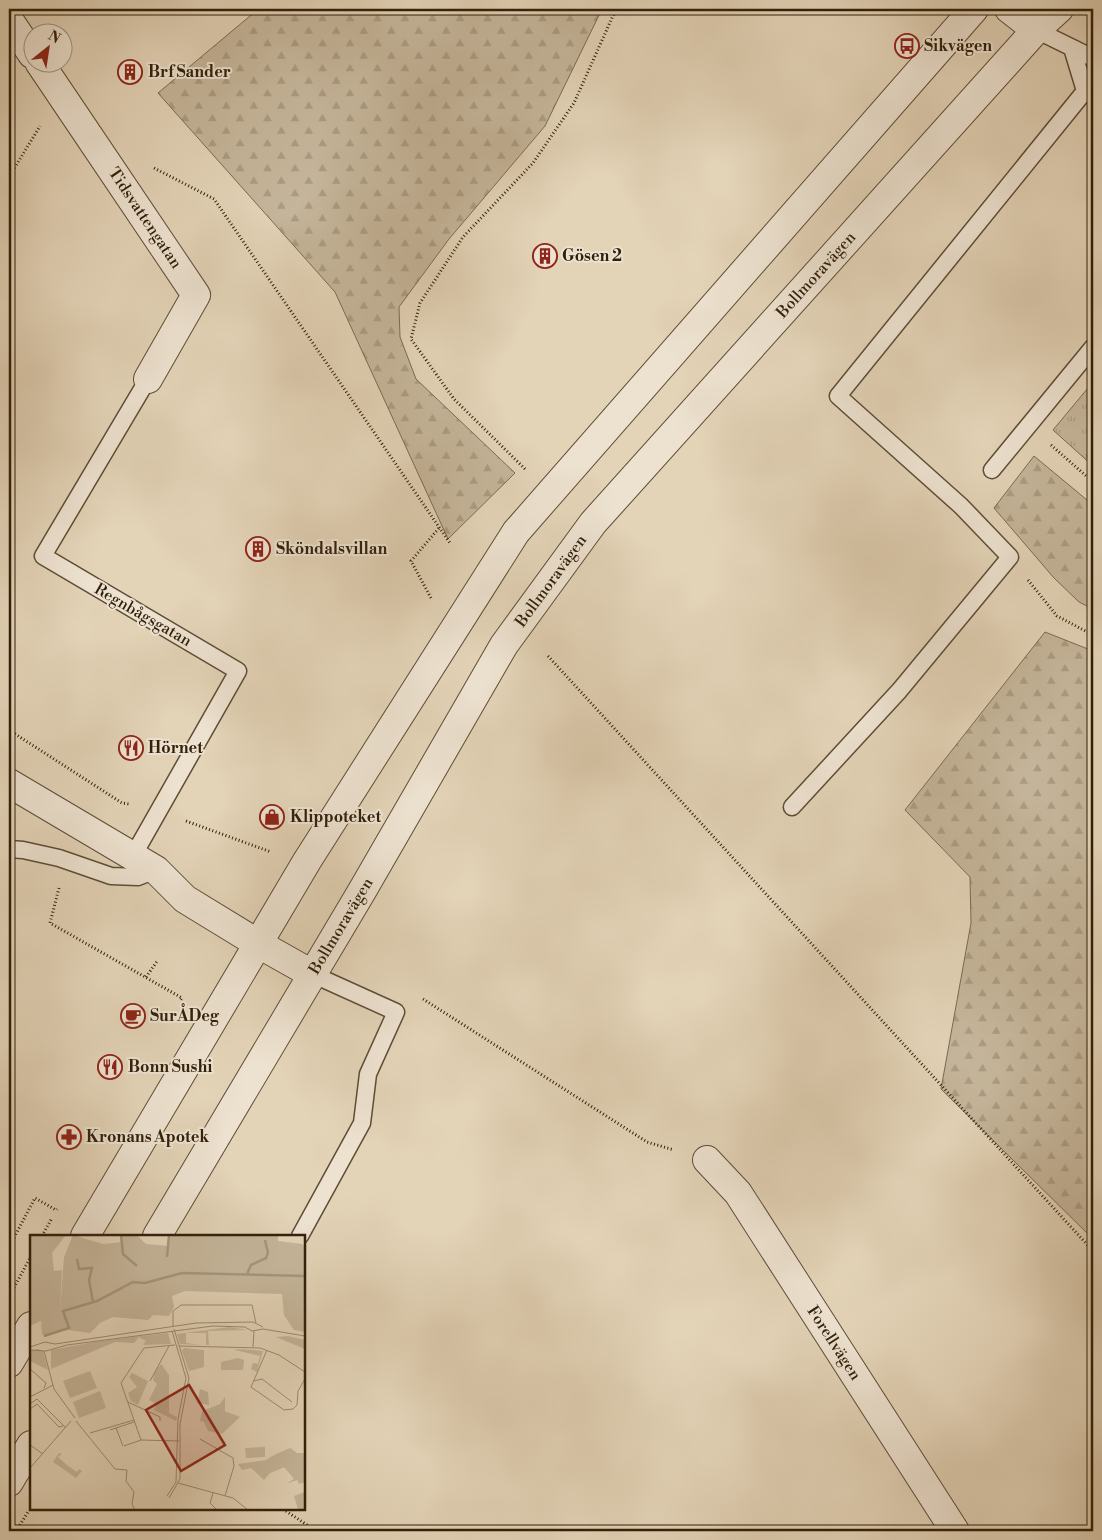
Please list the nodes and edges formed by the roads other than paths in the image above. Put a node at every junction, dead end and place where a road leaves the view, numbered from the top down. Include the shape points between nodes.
1 (974, 9) edge
2 (1009, 9) edge
3 (1059, 9) edge
4 (9, 20) edge
5 (1036, 30) junction
6 (22, 39) edge
7 (1072, 48) junction
8 (1093, 58) edge
9 (46, 72) edge
10 (1093, 347) edge
11 (148, 379) joint
12 (992, 470) dead end
13 (9, 783) edge
14 (792, 807) dead end
15 (9, 849) edge
16 (132, 856) junction
17 (156, 870) junction
18 (258, 943) junction
19 (312, 974) junction
20 (707, 1160) road end
21 (86, 1235) edge
22 (158, 1235) edge
23 (301, 1235) edge
24 (30, 1328) edge
25 (9, 1363) edge
26 (30, 1447) edge
27 (9, 1482) edge
28 (955, 1531) edge

1 - 18 street via 516,532
2 - 5 street
3 - 5 street, Bollmoravägen
4 - 6 street
5 - 7 lane
5 - 19 street, Bollmoravägen via 593,523 504,645
7 - 8 lane
7 - 14 lane via 1085,91 838,396 961,506 1010,557 899,691
9 - 11 street, Tidsvattengatan via 196,295
10 - 12 lane
11 - 16 lane, Regnbågsgatan via 42,556 238,671
13 - 16 street
15 - 17 lane via 59,858 111,876 138,877
16 - 17 street
17 - 18 street via 185,899
18 - 19 street
18 - 21 street
19 - 22 street, Bollmoravägen
19 - 23 lane via 396,1012 368,1074 362,1123
20 - 28 street, Forellvägen via 738,1192
24 - 25 street
26 - 27 street

